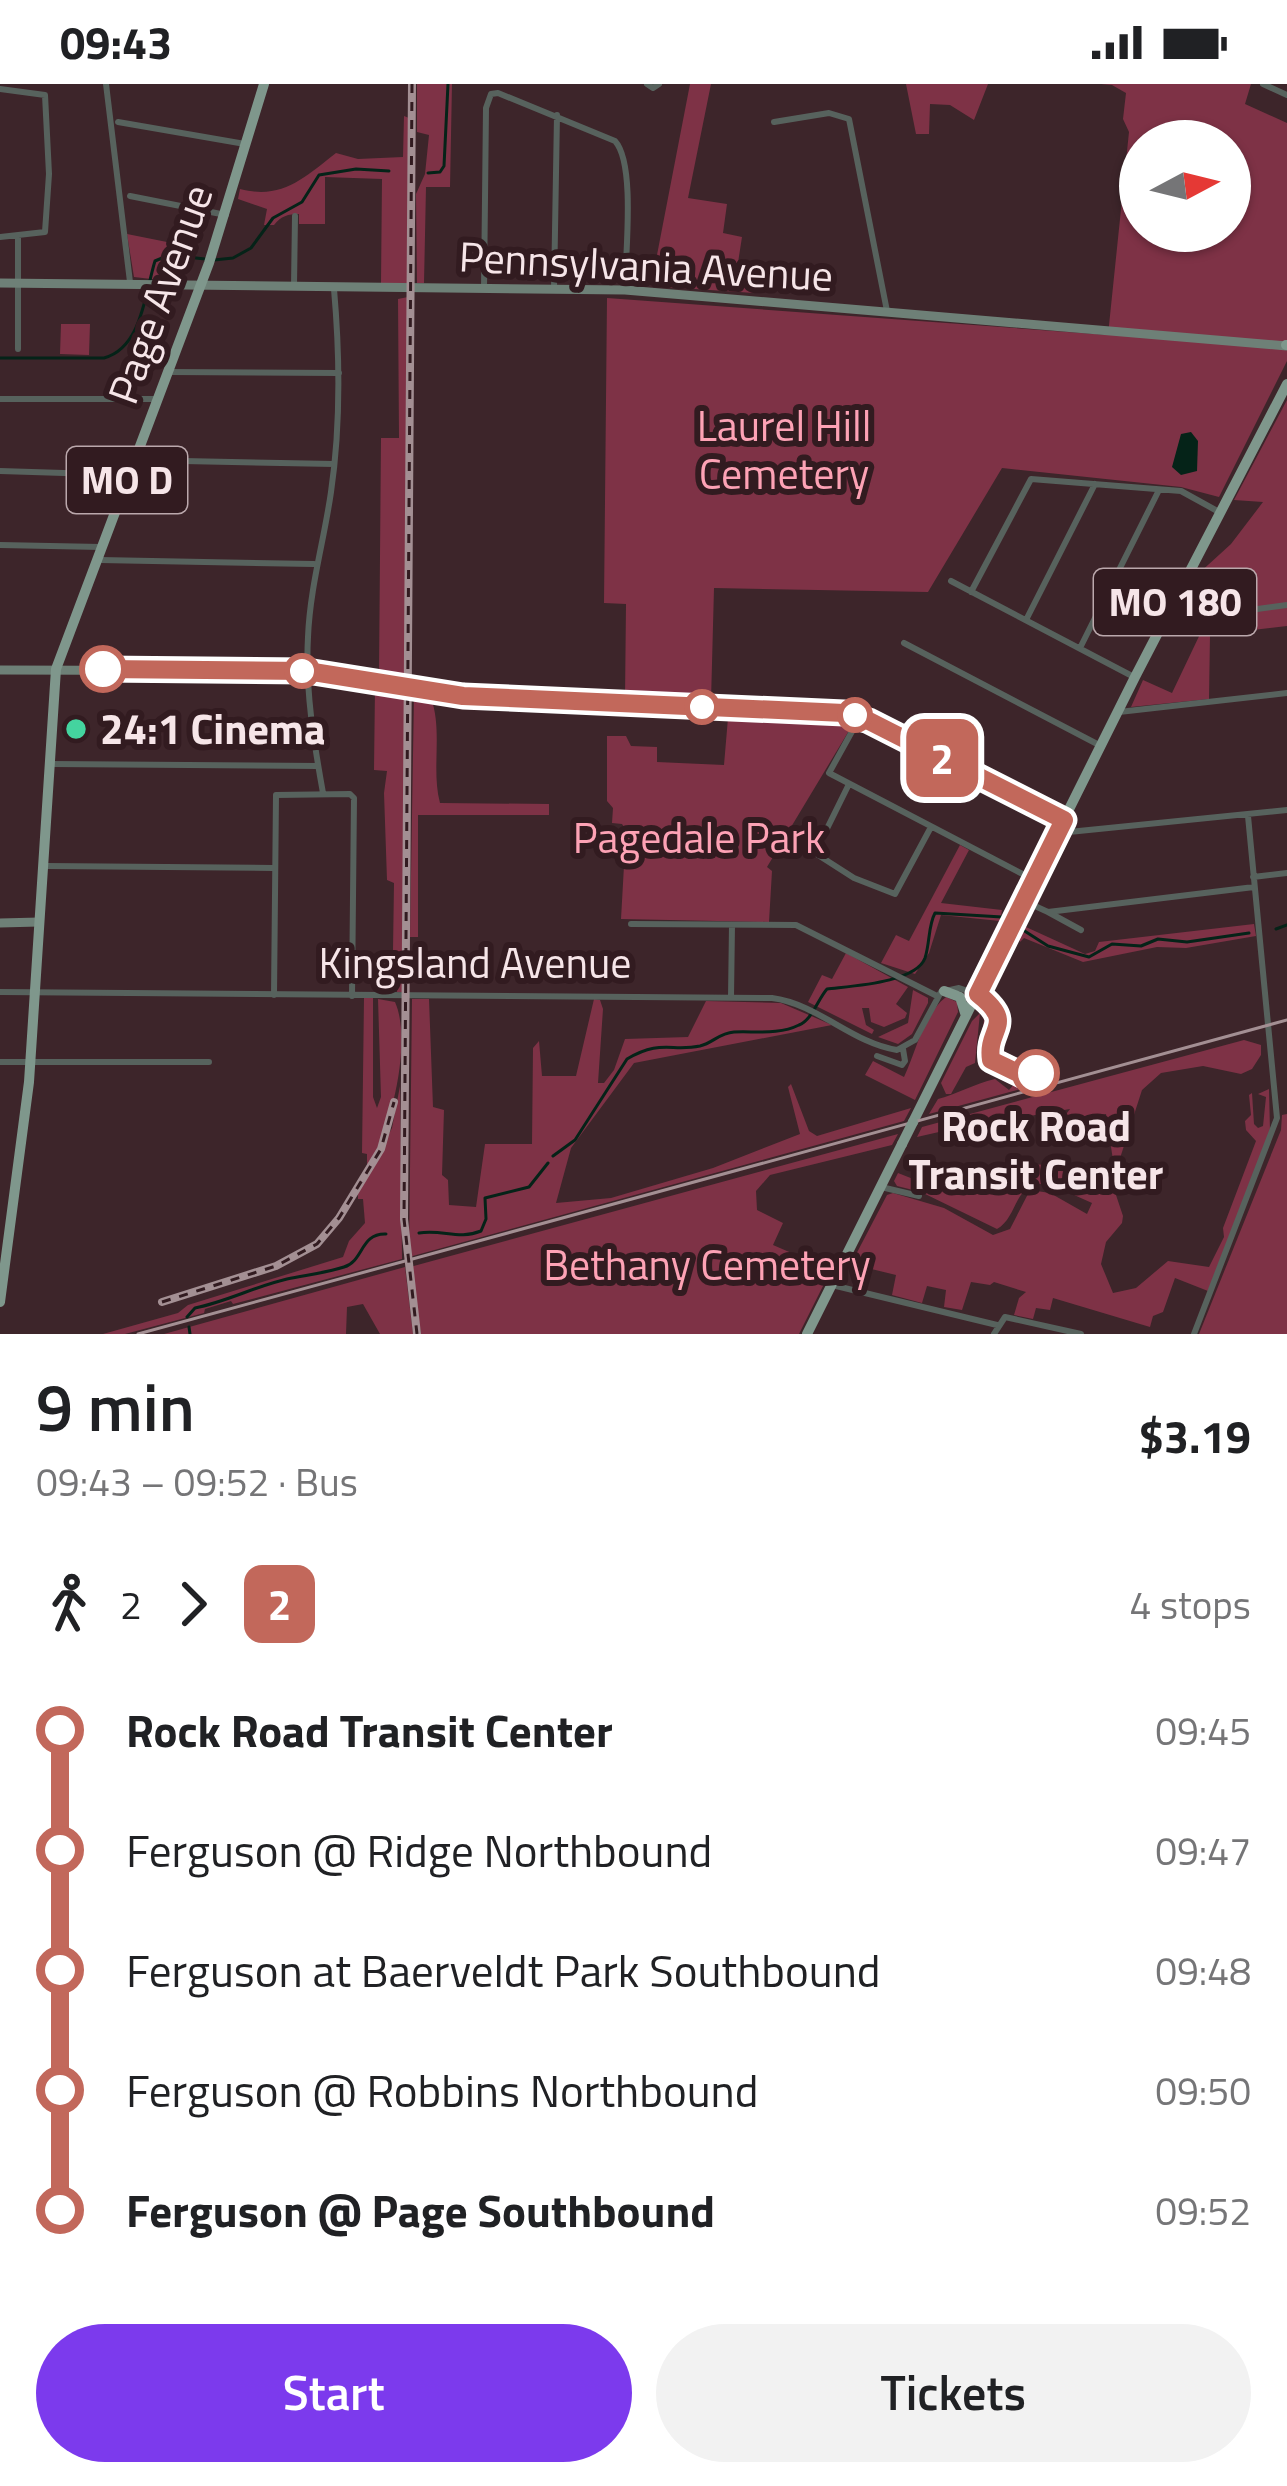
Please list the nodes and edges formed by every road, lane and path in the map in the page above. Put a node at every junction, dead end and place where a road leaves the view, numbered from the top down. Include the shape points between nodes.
1 (106, 84) edge
2 (264, 84) edge
3 (647, 84) edge
4 (659, 84) edge
5 (1264, 84) edge
6 (10, 87) edge
7 (0, 89) edge
8 (1287, 95) edge
9 (557, 116) junction
10 (118, 122) dead end
11 (774, 122) dead end
12 (246, 145) junction
13 (130, 196) dead end
14 (226, 215) junction
15 (295, 216) dead end
16 (18, 236) junction
17 (0, 237) edge
18 (130, 282) junction
19 (0, 283) edge
20 (19, 283) junction
21 (200, 288) junction
22 (293, 289) junction
23 (334, 289) junction
24 (484, 289) junction
25 (554, 289) junction
26 (625, 290) junction
27 (887, 311) junction
28 (1286, 345) edge
29 (18, 350) dead end
30 (168, 372) junction
31 (339, 373) junction
32 (1287, 384) edge
33 (0, 399) edge
34 (157, 399) junction
35 (134, 460) junction
36 (334, 464) junction
37 (0, 471) edge
38 (129, 475) junction
39 (1096, 482) junction
40 (1160, 489) junction
41 (1219, 512) junction
42 (0, 545) edge
43 (98, 553) junction
44 (316, 564) junction
45 (951, 581) dead end
46 (971, 592) junction
47 (1174, 603) junction
48 (1287, 605) edge
49 (1026, 620) junction
50 (904, 643) dead end
51 (1080, 648) junction
52 (56, 669) junction
53 (0, 670) edge
54 (307, 671) junction
55 (1135, 677) junction
56 (1287, 692) edge
57 (1118, 712) junction
58 (860, 717) junction
59 (1101, 746) junction
60 (48, 764) junction
61 (318, 766) junction
62 (849, 784) junction
63 (322, 793) junction
64 (1287, 810) edge
65 (1248, 816) junction
66 (1064, 820) junction
67 (931, 827) junction
68 (1058, 833) junction
69 (42, 866) junction
70 (274, 868) junction
71 (1287, 874) edge
72 (1034, 880) junction
73 (1254, 882) junction
74 (1024, 901) junction
75 (1048, 912) junction
76 (39, 922) junction
77 (0, 923) edge
78 (632, 924) dead end
79 (732, 925) junction
80 (1081, 930) dead end
81 (0, 992) edge
82 (35, 993) junction
83 (941, 993) junction
84 (978, 994) junction
85 (274, 995) junction
86 (352, 996) junction
87 (731, 997) junction
88 (966, 1016) junction
89 (903, 1049) junction
90 (877, 1056) dead end
91 (0, 1062) edge
92 (31, 1062) junction
93 (209, 1062) dead end
94 (880, 1187) junction
95 (919, 1196) dead end
96 (4, 1247) edge
97 (832, 1285) junction
98 (0, 1302) edge
99 (997, 1325) junction
100 (807, 1334) edge
101 (994, 1334) edge
102 (1081, 1334) edge
103 (1194, 1334) edge

1 - 18 street
2 - 12 main road, Page Avenue / MO D
3 - 4 street
5 - 8 street
6 - 7 street
6 - 16 street via 40,91 47,100 47,225 43,234
9 - 24 street via 491,94
9 - 25 street
9 - 26 street via 622,148
10 - 12 street
11 - 27 street via 837,112 849,119
12 - 14 main road, Page Avenue / MO D
13 - 14 street
14 - 21 main road, Page Avenue / MO D
15 - 22 street
16 - 17 street
16 - 20 street
18 - 20 street, Pennsylvania Avenue
18 - 21 street, Pennsylvania Avenue
19 - 20 street, Pennsylvania Avenue
20 - 29 street
21 - 22 street, Pennsylvania Avenue
21 - 30 main road, Page Avenue / MO D
22 - 23 street, Pennsylvania Avenue
23 - 24 street, Pennsylvania Avenue
23 - 31 street
24 - 25 street, Pennsylvania Avenue
25 - 26 street, Pennsylvania Avenue
26 - 27 street, Pennsylvania Avenue
27 - 28 street, Pennsylvania Avenue
30 - 31 street
30 - 34 main road, Page Avenue / MO D
31 - 36 street
32 - 41 main road, MO 180
33 - 34 street
34 - 35 main road, Page Avenue / MO D
35 - 36 street
35 - 38 main road, Page Avenue / MO D
36 - 44 street
37 - 38 street
38 - 43 main road, Page Avenue / MO D
39 - 40 street
39 - 46 street via 1031,479
39 - 49 street
40 - 41 street
40 - 51 street
41 - 47 main road, MO 180
42 - 43 street
43 - 44 street via 109,562
43 - 52 main road, Page Avenue / MO D
44 - 54 street
45 - 46 street
46 - 49 street
47 - 48 street via 1213,615
47 - 55 main road, MO 180
49 - 51 street
50 - 59 street
51 - 55 street
52 - 53 street
52 - 54 street
52 - 60 main road, Page Avenue / MO D
54 - 58 street, bridge via 497,698
54 - 61 street
55 - 57 main road, MO 180
56 - 57 street
57 - 59 main road, MO 180
58 - 62 street via 829,773
58 - 66 street
59 - 66 main road, MO 180
60 - 61 street
60 - 69 main road, Page Avenue / MO D
61 - 63 street
62 - 67 street
62 - 67 street via 815,853 854,878 895,894
63 - 70 street via 276,795
63 - 86 street via 353,795
64 - 65 street
65 - 68 street
65 - 73 street
66 - 68 main road, MO 180
67 - 72 street
68 - 72 main road, MO 180
69 - 70 street
69 - 76 main road, Page Avenue / MO D
70 - 85 street
71 - 73 street
72 - 74 main road, MO 180
73 - 75 street
73 - 103 street via 1277,1118
74 - 75 street
74 - 84 main road, MO 180
75 - 80 street
76 - 77 street
76 - 82 main road, Page Avenue / MO D
78 - 79 street
79 - 83 street via 796,925
79 - 87 street
81 - 82 street, Kingsland Avenue
82 - 85 street, Kingsland Avenue
82 - 92 main road, Page Avenue / MO D
83 - 84 street
83 - 88 main road via 960,997
83 - 89 street
84 - 88 main road, MO 180
85 - 86 street, Kingsland Avenue
86 - 87 street, Kingsland Avenue
87 - 89 street, Kingsland Avenue via 784,999 884,1048
88 - 94 main road, MO 180, bridge
89 - 90 street via 902,1065
91 - 92 street
92 - 93 street
92 - 96 main road, Page Avenue / MO D
94 - 95 street
94 - 97 main road, MO 180
96 - 98 main road, Page Avenue / MO D
97 - 99 street
97 - 100 main road, MO 180
99 - 101 street
99 - 102 street via 1005,1317

